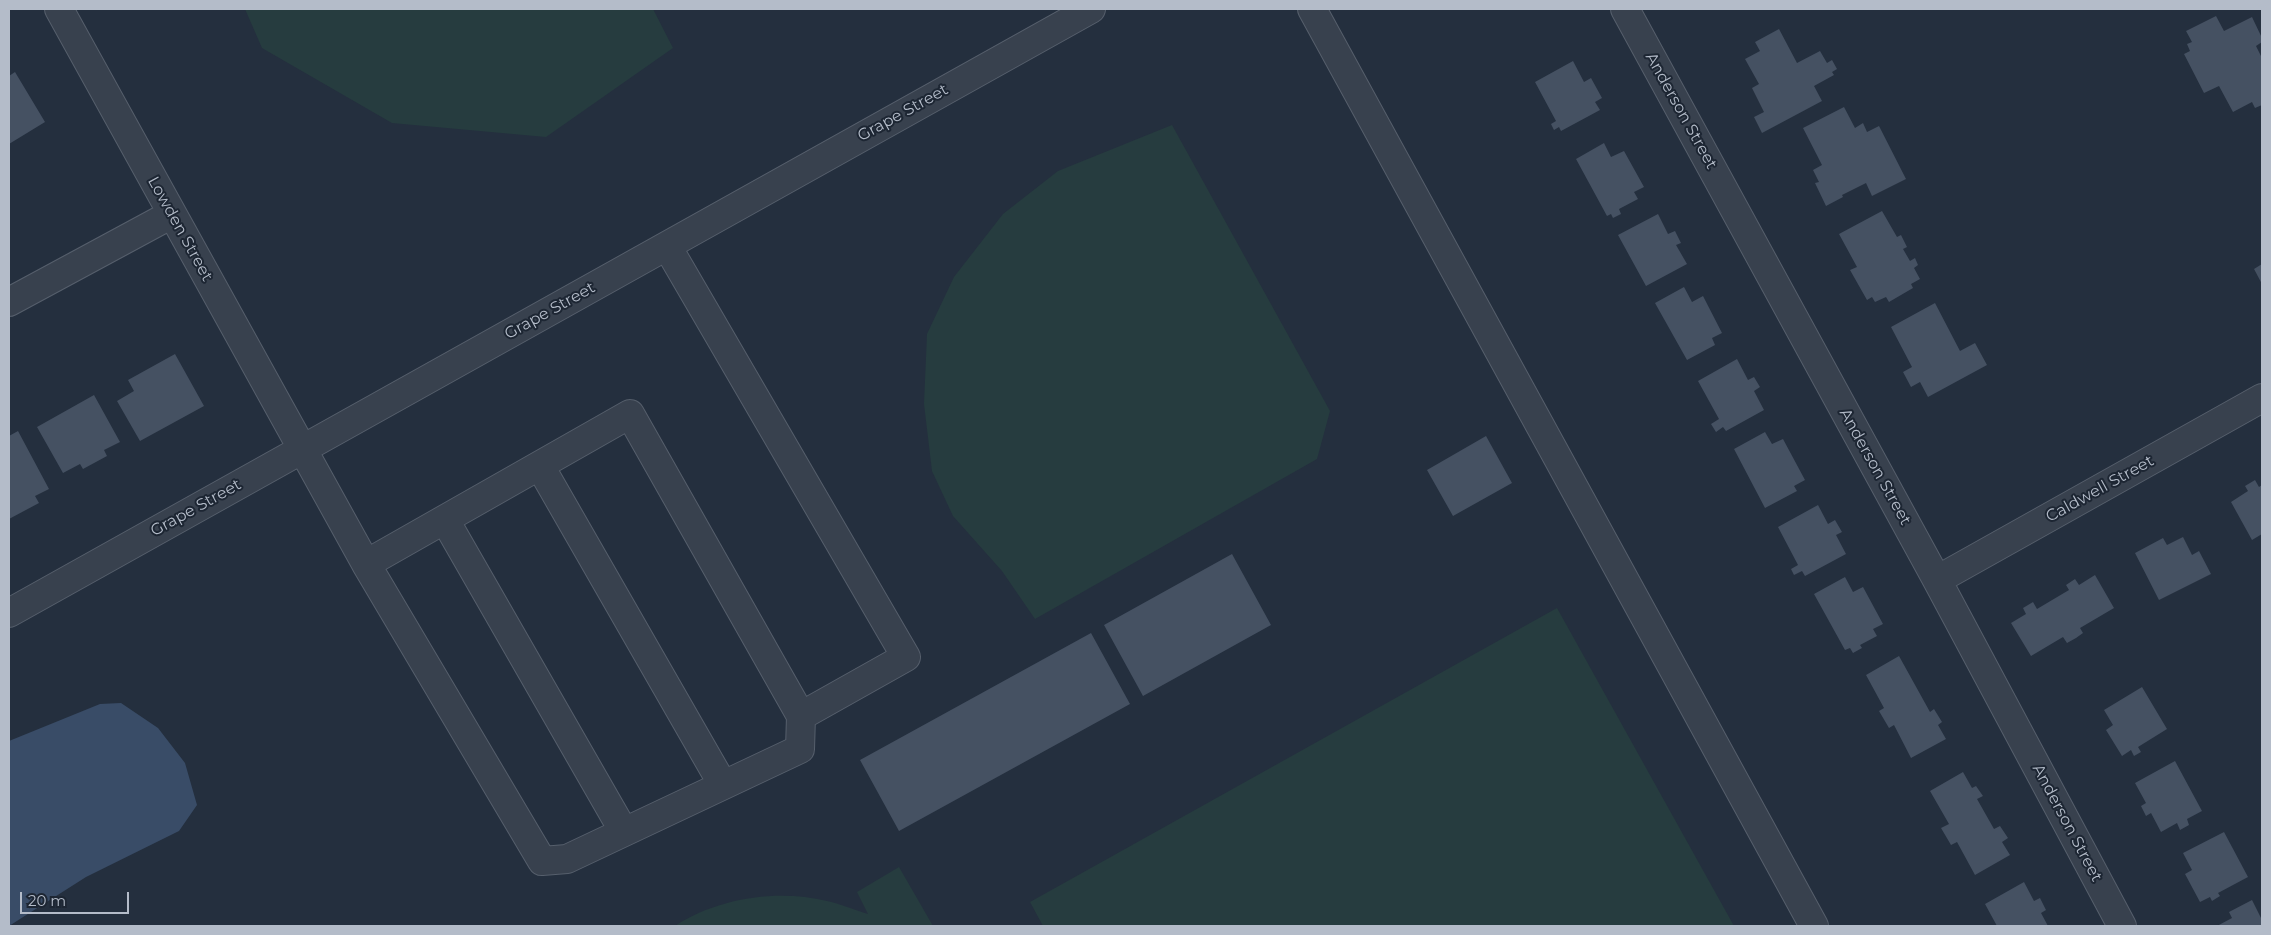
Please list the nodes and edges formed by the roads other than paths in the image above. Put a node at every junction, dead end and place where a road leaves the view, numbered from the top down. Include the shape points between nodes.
1 (59, 9) edge
2 (1091, 9) edge
3 (1312, 9) edge
4 (1625, 9) edge
5 (172, 214) junction
6 (667, 246) junction
7 (9, 302) edge
8 (2262, 398) edge
9 (302, 449) junction
10 (540, 466) junction
11 (445, 520) junction
12 (366, 564) junction
13 (1937, 580) junction
14 (9, 613) edge
15 (801, 716) junction
16 (723, 785) junction
17 (624, 832) junction
18 (1814, 926) edge
19 (2122, 926) edge

1 - 5 street, Lowden Street
2 - 6 street, Grape Street
3 - 18 street
4 - 13 street, Anderson Street
5 - 7 street
5 - 9 street, Lowden Street
6 - 9 street, Grape Street
6 - 15 street via 906,657
8 - 13 street, Caldwell Street
9 - 12 street, Lowden Street
9 - 14 street, Grape Street
10 - 11 street
10 - 15 street via 630,414
10 - 16 street
11 - 12 street
11 - 17 street
12 - 17 street, Lowden Street via 542,860 567,859
13 - 19 street, Anderson Street
15 - 16 street via 800,749
16 - 17 street

